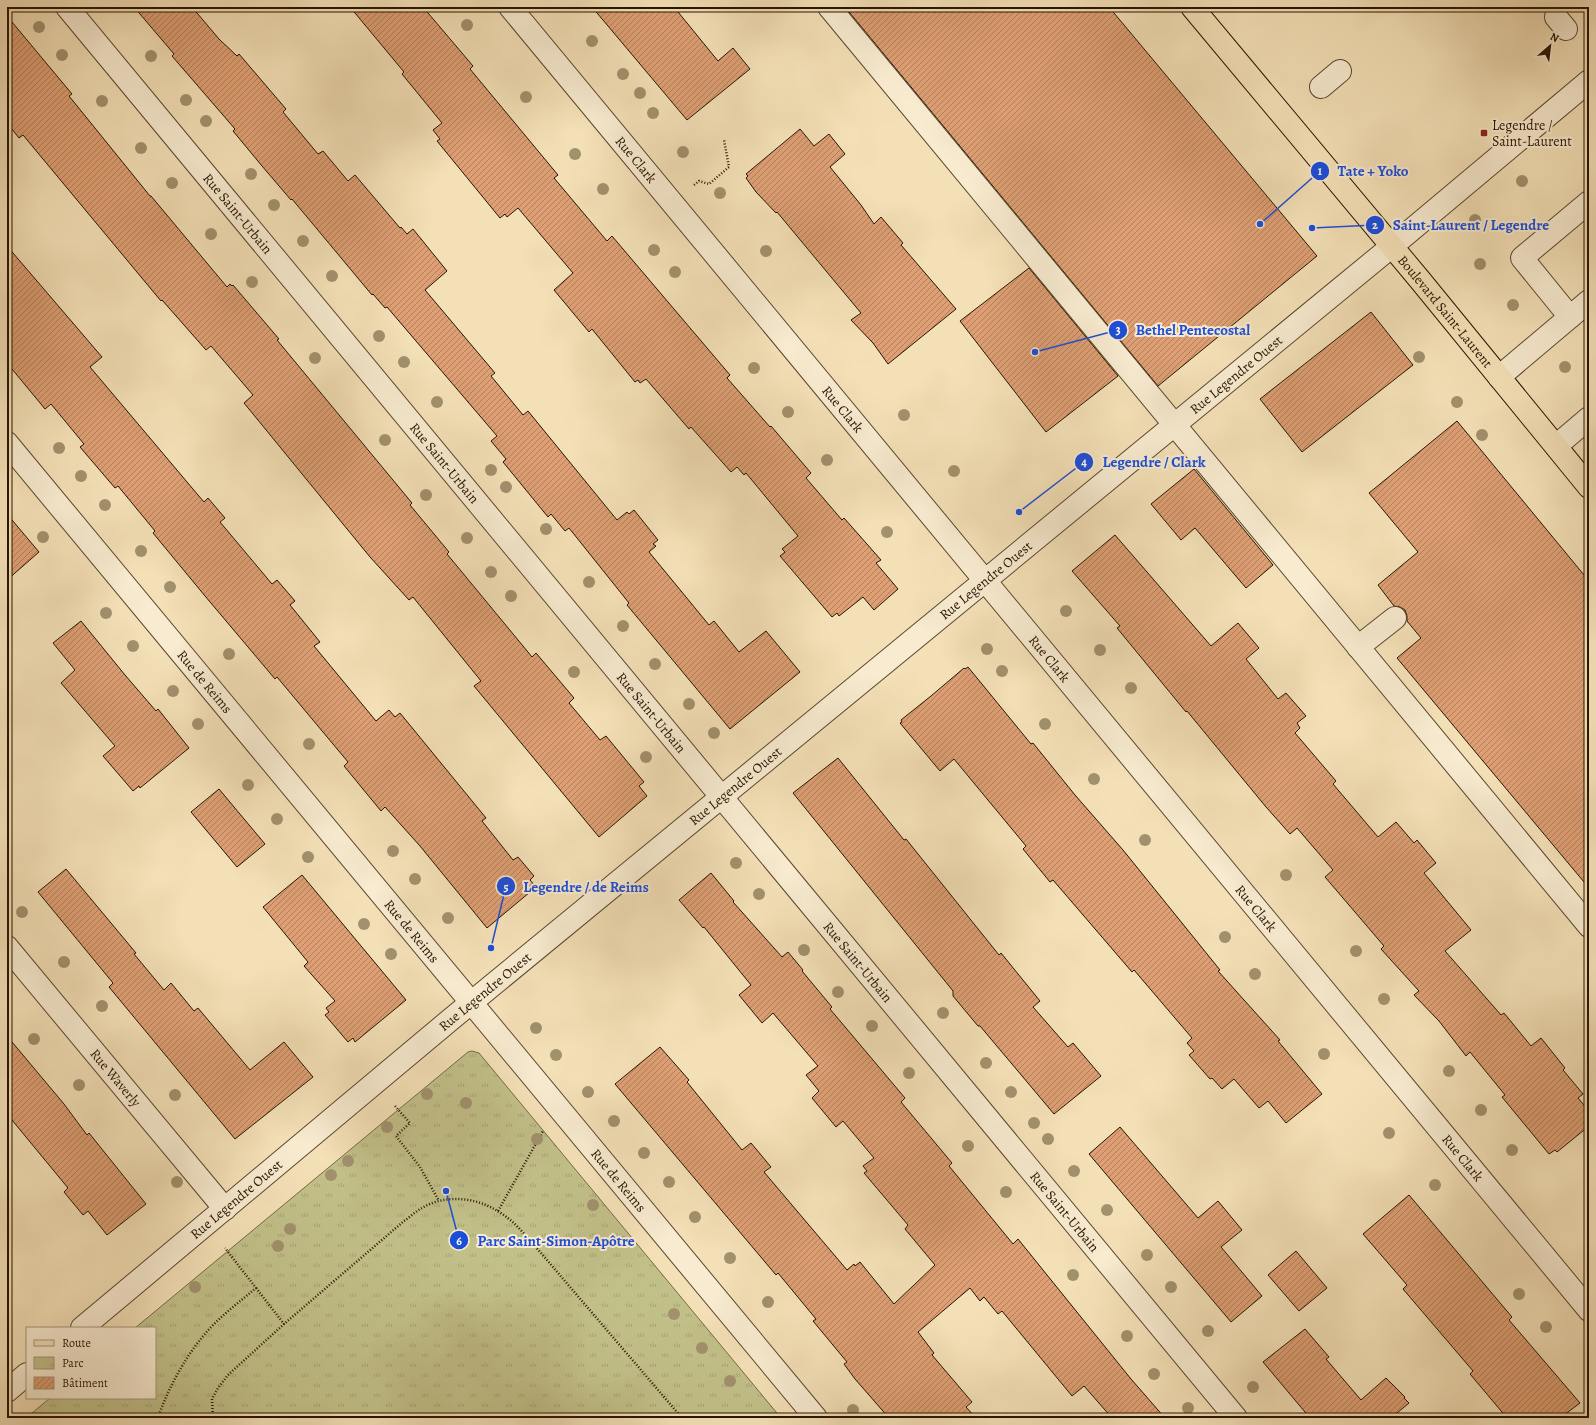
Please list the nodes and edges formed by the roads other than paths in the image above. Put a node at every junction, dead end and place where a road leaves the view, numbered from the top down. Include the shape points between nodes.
1 (67, 7) edge
2 (510, 7) edge
3 (829, 7) edge
4 (1192, 7) edge
5 (1340, 71) dead end
6 (1589, 81) edge
7 (1321, 87) dead end
8 (1589, 202) edge
9 (1391, 247) junction
10 (1589, 301) edge
11 (1570, 317) junction
12 (1499, 377) junction
13 (1589, 418) edge
14 (1173, 425) junction
15 (7, 443) edge
16 (1556, 446) junction
17 (1589, 487) edge
18 (985, 580) junction
19 (1394, 618) dead end
20 (1358, 647) junction
21 (722, 797) junction
22 (1589, 926) edge
23 (7, 947) edge
24 (472, 1002) junction
25 (225, 1209) junction
26 (1589, 1310) edge
27 (83, 1327) edge
28 (26, 1375) edge
29 (7, 1391) edge
30 (816, 1418) edge
31 (1236, 1418) edge

1 - 21 street, Rue Saint-Urbain
2 - 18 street, Rue Clark
3 - 14 street
4 - 9 main road, Boulevard Saint-Laurent
5 - 7 street
6 - 9 street, Rue Legendre Ouest
8 - 11 street via 1522,258
9 - 12 main road, Boulevard Saint-Laurent
9 - 14 street, Rue Legendre Ouest
10 - 11 street
11 - 12 street
12 - 16 main road, Boulevard Saint-Laurent
13 - 16 street
14 - 18 street, Rue Legendre Ouest
14 - 20 street
15 - 24 street, Rue de Reims
16 - 17 main road, Boulevard Saint-Laurent
18 - 21 street, Rue Legendre Ouest
18 - 26 street, Rue Clark
19 - 20 street
20 - 22 street
21 - 24 street, Rue Legendre Ouest
21 - 31 street, Rue Saint-Urbain
23 - 25 street, Rue Waverly
24 - 25 street, Rue Legendre Ouest
24 - 30 street, Rue de Reims
25 - 27 street, Rue Legendre Ouest
28 - 29 street

